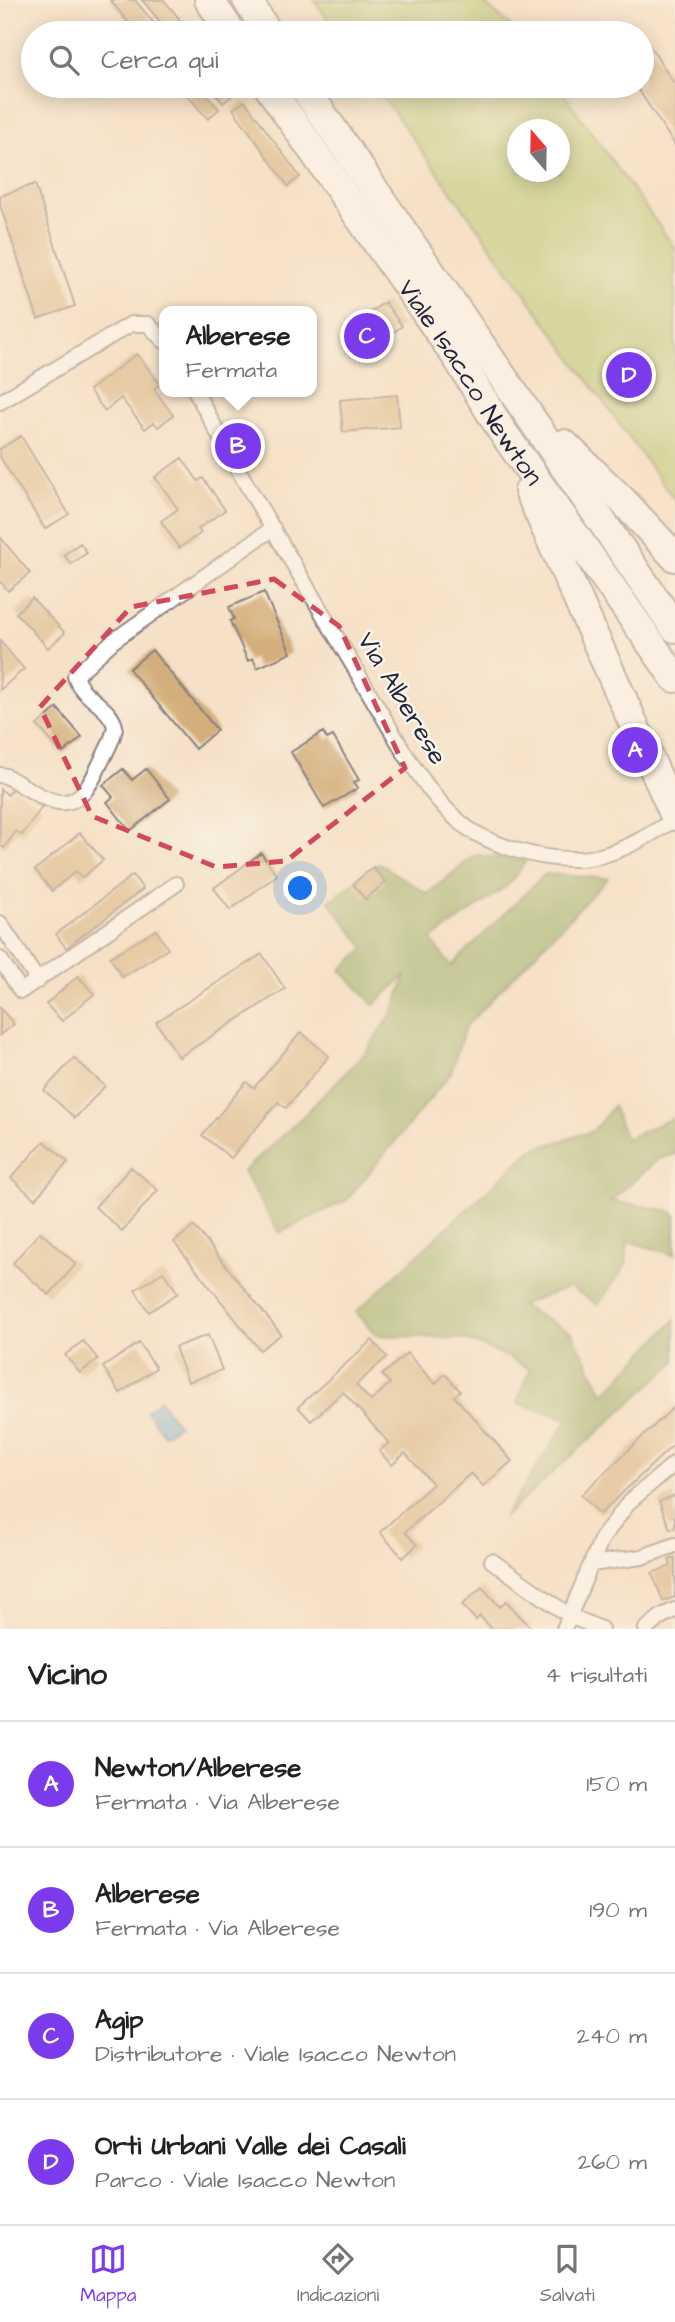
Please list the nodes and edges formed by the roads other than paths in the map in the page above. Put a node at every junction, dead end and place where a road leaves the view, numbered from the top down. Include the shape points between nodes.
1 (209, 0) edge
2 (248, 1) edge
3 (224, 21) edge
4 (260, 21) edge
5 (276, 98) edge
6 (311, 98) edge
7 (159, 336) edge
8 (199, 397) edge
9 (0, 402) edge
10 (524, 407) junction
11 (500, 428) junction
12 (273, 528) junction
13 (675, 557) edge
14 (675, 628) edge
15 (675, 678) edge
16 (0, 775) edge
17 (675, 817) edge
18 (176, 884) dead end
19 (0, 923) edge
20 (0, 959) edge
21 (38, 981) junction
22 (675, 1463) edge
23 (675, 1545) edge
24 (492, 1561) dead end
25 (591, 1564) junction
26 (675, 1611) edge
27 (567, 1623) edge
28 (601, 1629) edge
29 (646, 1629) edge

1 - 3 highway
2 - 4 highway
5 - 11 highway, Viale Isacco Newton via 458,359
6 - 10 highway, Viale Isacco Newton
7 - 9 street via 148,324 131,324
8 - 12 street, Via Alberese
10 - 13 highway
10 - 14 highway, Viale Isacco Newton
11 - 15 highway, Viale Isacco Newton
11 - 17 highway
12 - 16 street via 113,641 75,676 116,726 90,787 73,800 53,802
12 - 17 street, Via Alberese via 414,767 462,824 512,849 579,860 626,847
18 - 21 street
19 - 21 street
20 - 21 street via 21,991
22 - 25 street via 629,1502 601,1540
23 - 25 street via 642,1557
24 - 27 street
25 - 27 street
26 - 29 street
27 - 28 street

